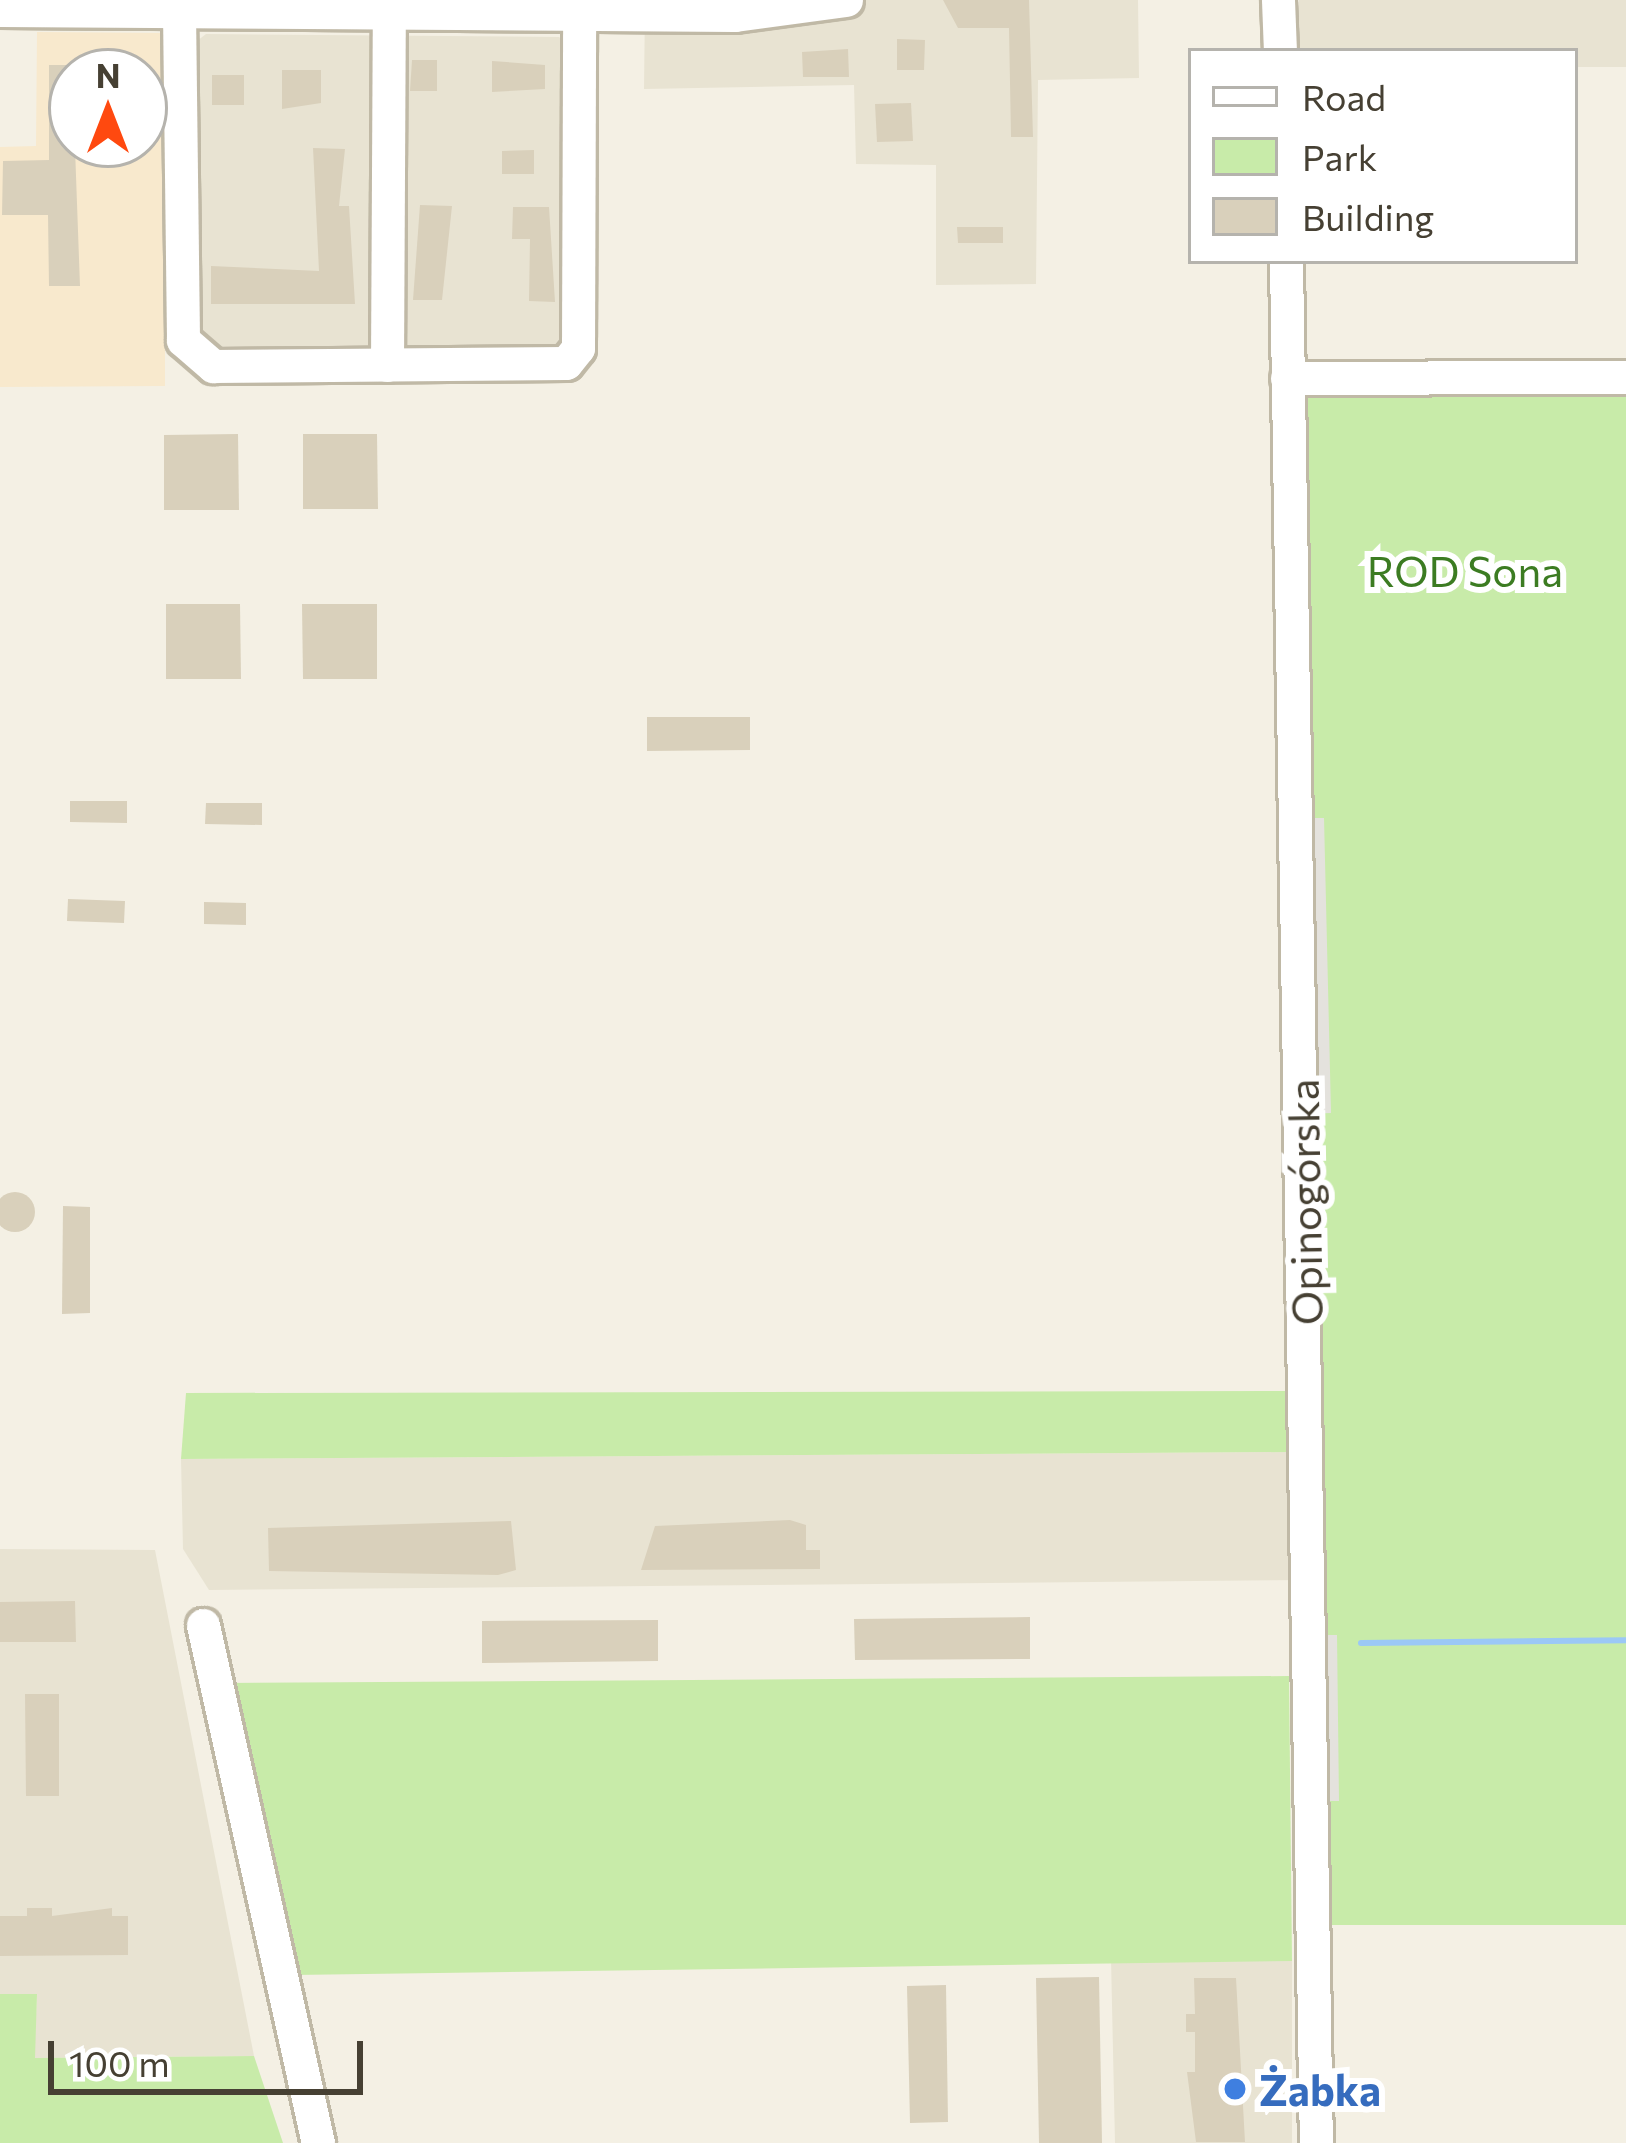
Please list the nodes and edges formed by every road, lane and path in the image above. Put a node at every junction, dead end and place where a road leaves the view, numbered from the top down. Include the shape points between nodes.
1 (846, 0) edge
2 (1278, 0) edge
3 (590, 9) edge
4 (0, 10) edge
5 (179, 11) junction
6 (389, 12) junction
7 (1280, 48) edge
8 (1286, 264) edge
9 (387, 365) junction
10 (1626, 376) edge
11 (1287, 378) junction
12 (203, 1625) dead end
13 (318, 2143) edge
14 (1316, 2143) edge

1 - 3 street via 796,12
2 - 7 street
3 - 6 street
3 - 9 street via 578,348 566,363
4 - 5 street
5 - 6 street
5 - 9 street via 183,340 213,366
6 - 9 street
8 - 11 street, Opinogórska
10 - 11 street
11 - 14 street, Opinogórska
12 - 13 street

